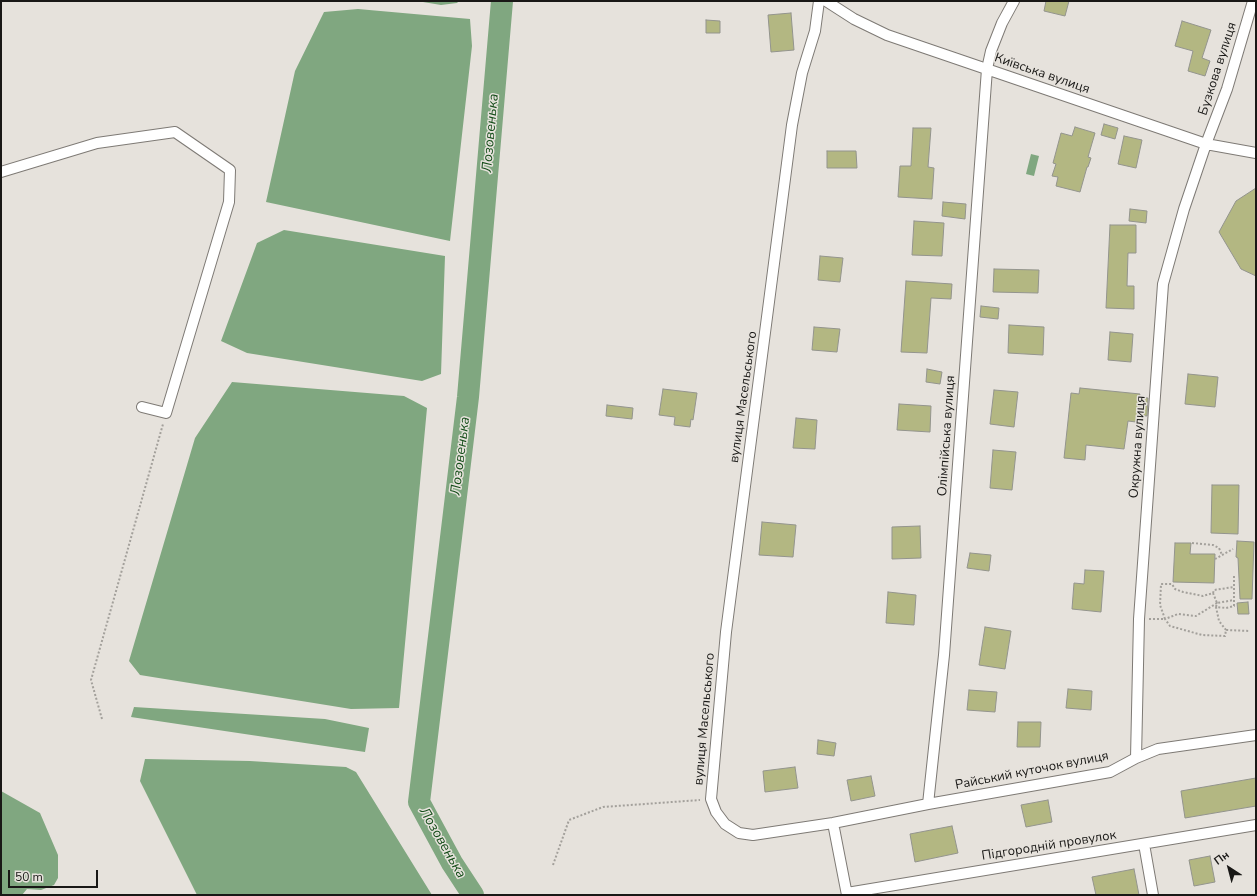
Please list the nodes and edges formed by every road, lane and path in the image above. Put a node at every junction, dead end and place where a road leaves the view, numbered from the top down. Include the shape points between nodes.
1 (819, 1) edge
2 (826, 1) edge
3 (1014, 1) edge
4 (1253, 1) edge
5 (987, 69) junction
6 (1206, 144) junction
7 (1256, 153) edge
8 (1, 172) edge
9 (142, 406) dead end
10 (166, 413) junction
11 (1192, 543) dead end
12 (1233, 549) dead end
13 (1222, 555) junction
14 (1215, 559) dead end
15 (1234, 574) dead end
16 (1234, 587) junction
17 (1213, 593) junction
18 (1234, 600) junction
19 (1217, 602) junction
20 (1216, 608) junction
21 (1139, 619) junction
22 (1165, 619) junction
23 (1226, 630) junction
24 (1250, 631) dead end
25 (102, 719) dead end
26 (1256, 735) edge
27 (1136, 758) junction
28 (711, 799) junction
29 (928, 804) junction
30 (833, 823) junction
31 (1256, 825) edge
32 (1144, 844) junction
33 (553, 865) dead end
34 (847, 894) edge
35 (1153, 895) edge

1 - 28 street, вулиця Масельського via 815,31 802,73 778,225 771,298 726,632
2 - 5 street, Київська вулиця via 854,19 887,35
3 - 5 street, Олімпійська вулиця via 1002,23
4 - 6 street, Бузкова вулиця via 1227,89
5 - 6 street, Київська вулиця
5 - 29 street, Олімпійська вулиця via 944,655
6 - 7 street, Київська вулиця
6 - 21 street, Окружна вулиця via 1163,284
8 - 10 street via 97,143 174,132 230,170 229,202
9 - 10 street
10 - 25 path via 91,680
11 - 13 path via 1213,545 1219,548
12 - 13 path
13 - 14 path
15 - 16 path
16 - 17 path via 1214,590
16 - 18 path
17 - 19 path
17 - 22 path via 1194,596 1175,589 1172,584 1161,584 1160,605
18 - 19 path
18 - 20 path via 1234,606
19 - 20 path
19 - 22 path via 1196,616 1178,614
20 - 23 path via 1219,621
21 - 22 path
21 - 27 street, Окружна вулиця
22 - 23 path via 1170,626 1202,635 1225,636
23 - 24 path
26 - 27 street, Райський куточок вулиця via 1158,749
27 - 29 street, Райський куточок вулиця via 1110,772
28 - 30 street, Райський куточок вулиця via 725,824 739,833 753,836
28 - 33 path via 603,807 569,820
29 - 30 street, Райський куточок вулиця
30 - 34 street
31 - 32 street, Підгородній провулок
32 - 34 street, Підгородній провулок
32 - 35 street

